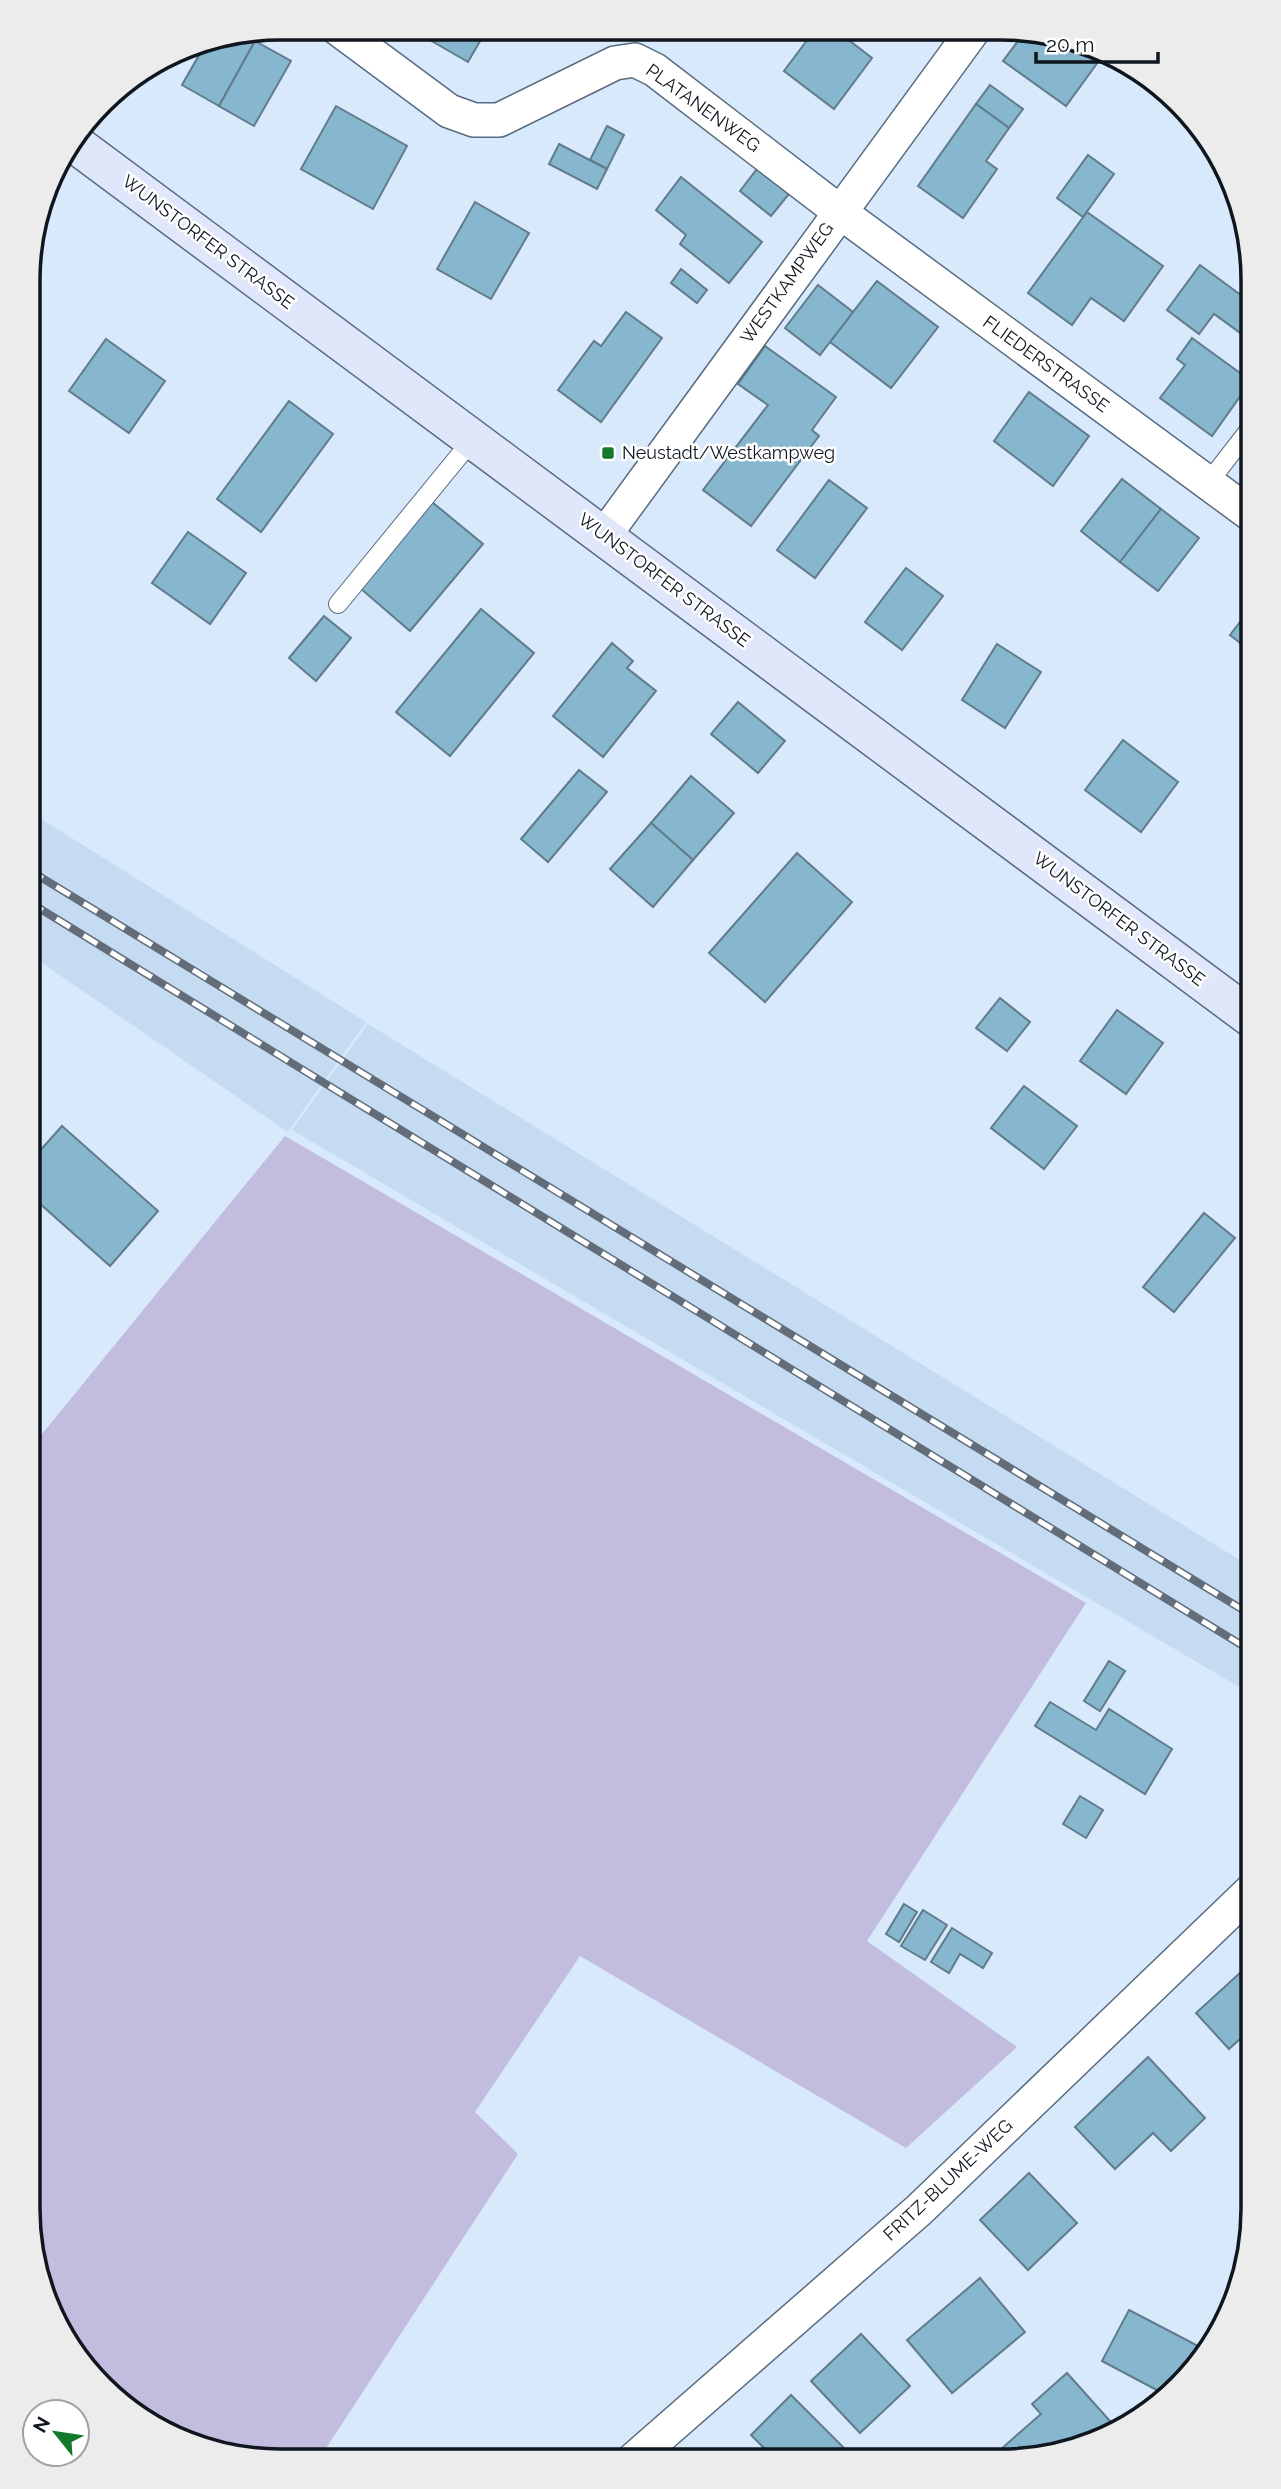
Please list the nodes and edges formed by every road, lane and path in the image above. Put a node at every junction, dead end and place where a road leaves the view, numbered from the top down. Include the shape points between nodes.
1 (966, 40) edge
2 (354, 41) edge
3 (80, 148) edge
4 (840, 212) junction
5 (473, 439) junction
6 (1241, 441) edge
7 (1208, 483) junction
8 (1241, 507) edge
9 (604, 536) junction
10 (338, 604) dead end
11 (1241, 1010) edge
12 (1240, 1900) edge
13 (646, 2449) edge

1 - 4 street, WESTKAMPWEG
2 - 4 street, PLATANENWEG via 449,111 474,120 499,120 615,63 635,60 655,70
3 - 5 street, WUNSTORFER STRASSE
4 - 7 street, FLIEDERSTRASSE
4 - 9 street, WESTKAMPWEG
5 - 9 street, WUNSTORFER STRASSE
5 - 10 lane
6 - 7 lane
7 - 8 street, FLIEDERSTRASSE
9 - 11 street, WUNSTORFER STRASSE
12 - 13 street, FRITZ-BLUME-WEG via 919,2210

